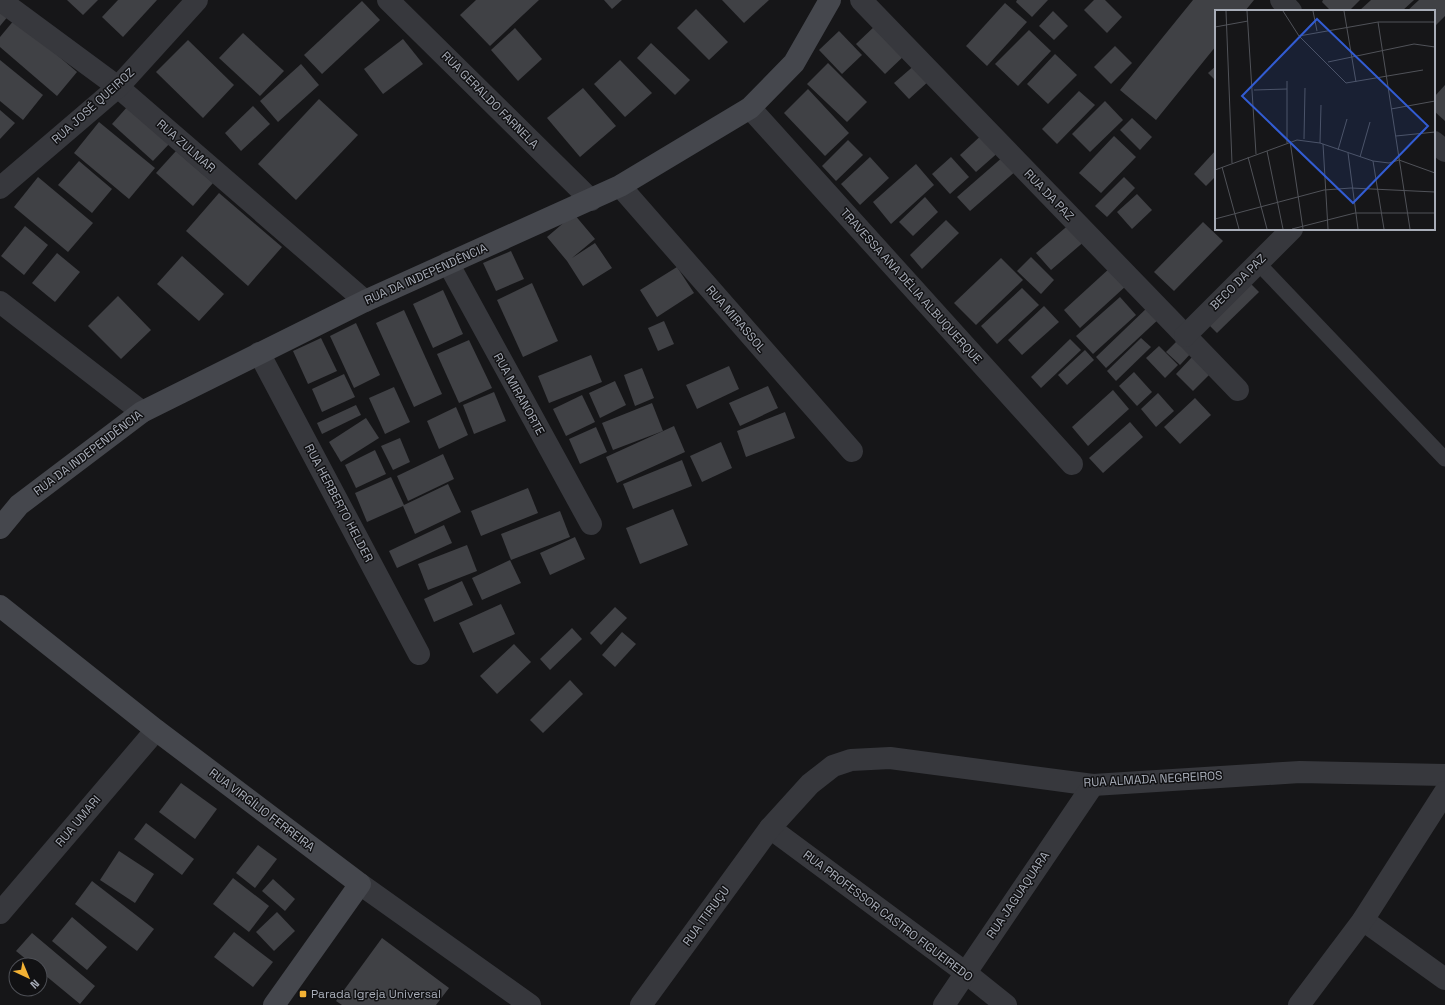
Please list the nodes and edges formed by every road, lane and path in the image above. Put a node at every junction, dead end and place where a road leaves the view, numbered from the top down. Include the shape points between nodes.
1 (0, 0) edge
2 (197, 0) edge
3 (388, 0) edge
4 (861, 0) edge
5 (1281, 0) edge
6 (825, 2) edge
7 (1290, 10) edge
8 (118, 87) junction
9 (750, 108) junction
10 (1435, 143) edge
11 (1445, 151) edge
12 (620, 186) junction
13 (0, 188) edge
14 (591, 200) junction
15 (1291, 230) edge
16 (1258, 262) junction
17 (448, 263) junction
18 (365, 301) junction
19 (0, 302) edge
20 (1185, 336) junction
21 (259, 353) junction
22 (1238, 390) dead end
23 (142, 412) junction
24 (852, 451) dead end
25 (1445, 459) edge
26 (1072, 464) dead end
27 (590, 524) dead end
28 (0, 528) edge
29 (0, 606) edge
30 (419, 654) dead end
31 (156, 730) junction
32 (1445, 775) edge
33 (1092, 785) junction
34 (1445, 792) edge
35 (770, 828) junction
36 (360, 884) junction
37 (0, 913) edge
38 (1363, 920) junction
39 (966, 973) junction
40 (1445, 979) edge
41 (274, 1005) edge
42 (530, 1005) edge
43 (641, 1005) edge
44 (944, 1005) edge
45 (1006, 1005) edge
46 (1299, 1005) edge

1 - 8 street, RUA ZULMAR
2 - 8 street, RUA JOSÉ QUEIROZ
3 - 14 street, RUA GERALDO FARNELA
4 - 20 street, RUA DA PAZ
5 - 7 street
6 - 9 street, RUA DA INDEPENDÊNCIA via 794,63
8 - 13 street, RUA JOSÉ QUEIROZ
8 - 18 street, RUA ZULMAR
9 - 12 street, RUA DA INDEPENDÊNCIA
9 - 26 street, TRAVESSA ANA DÉLIA ALBUQUERQUE
10 - 11 street
12 - 14 street, RUA DA INDEPENDÊNCIA
12 - 24 street, RUA MIRASSOL
14 - 17 street, RUA DA INDEPENDÊNCIA
15 - 16 street, BECO DA PAZ
16 - 20 street, BECO DA PAZ
16 - 25 lane
17 - 18 street, RUA DA INDEPENDÊNCIA
17 - 27 street, RUA MIRANORTE
18 - 21 street, RUA DA INDEPENDÊNCIA
19 - 23 street
20 - 22 street, RUA DA PAZ
21 - 23 street, RUA DA INDEPENDÊNCIA
21 - 30 street, RUA HERBERTO HELDER
23 - 28 street, RUA DA INDEPENDÊNCIA via 20,505
29 - 31 street, RUA VIRGÍLIO FERREIRA
31 - 36 street, RUA VIRGÍLIO FERREIRA
31 - 37 street, RUA UMARI
32 - 33 street, RUA ALMADA NEGREIROS via 1300,772
33 - 35 street, RUA ALMADA NEGREIROS via 890,758 851,760 833,766 810,784
33 - 39 street, RUA JAGUAQUARA
34 - 38 street
35 - 39 street, RUA PROFESSOR CASTRO FIGUEIREDO
35 - 43 street, RUA ITIRUÇU
36 - 41 street
36 - 42 street, RUA VIRGÍLIO FERREIRA
38 - 40 street
38 - 46 street
39 - 44 street, RUA JAGUAQUARA
39 - 45 street, RUA PROFESSOR CASTRO FIGUEIREDO

